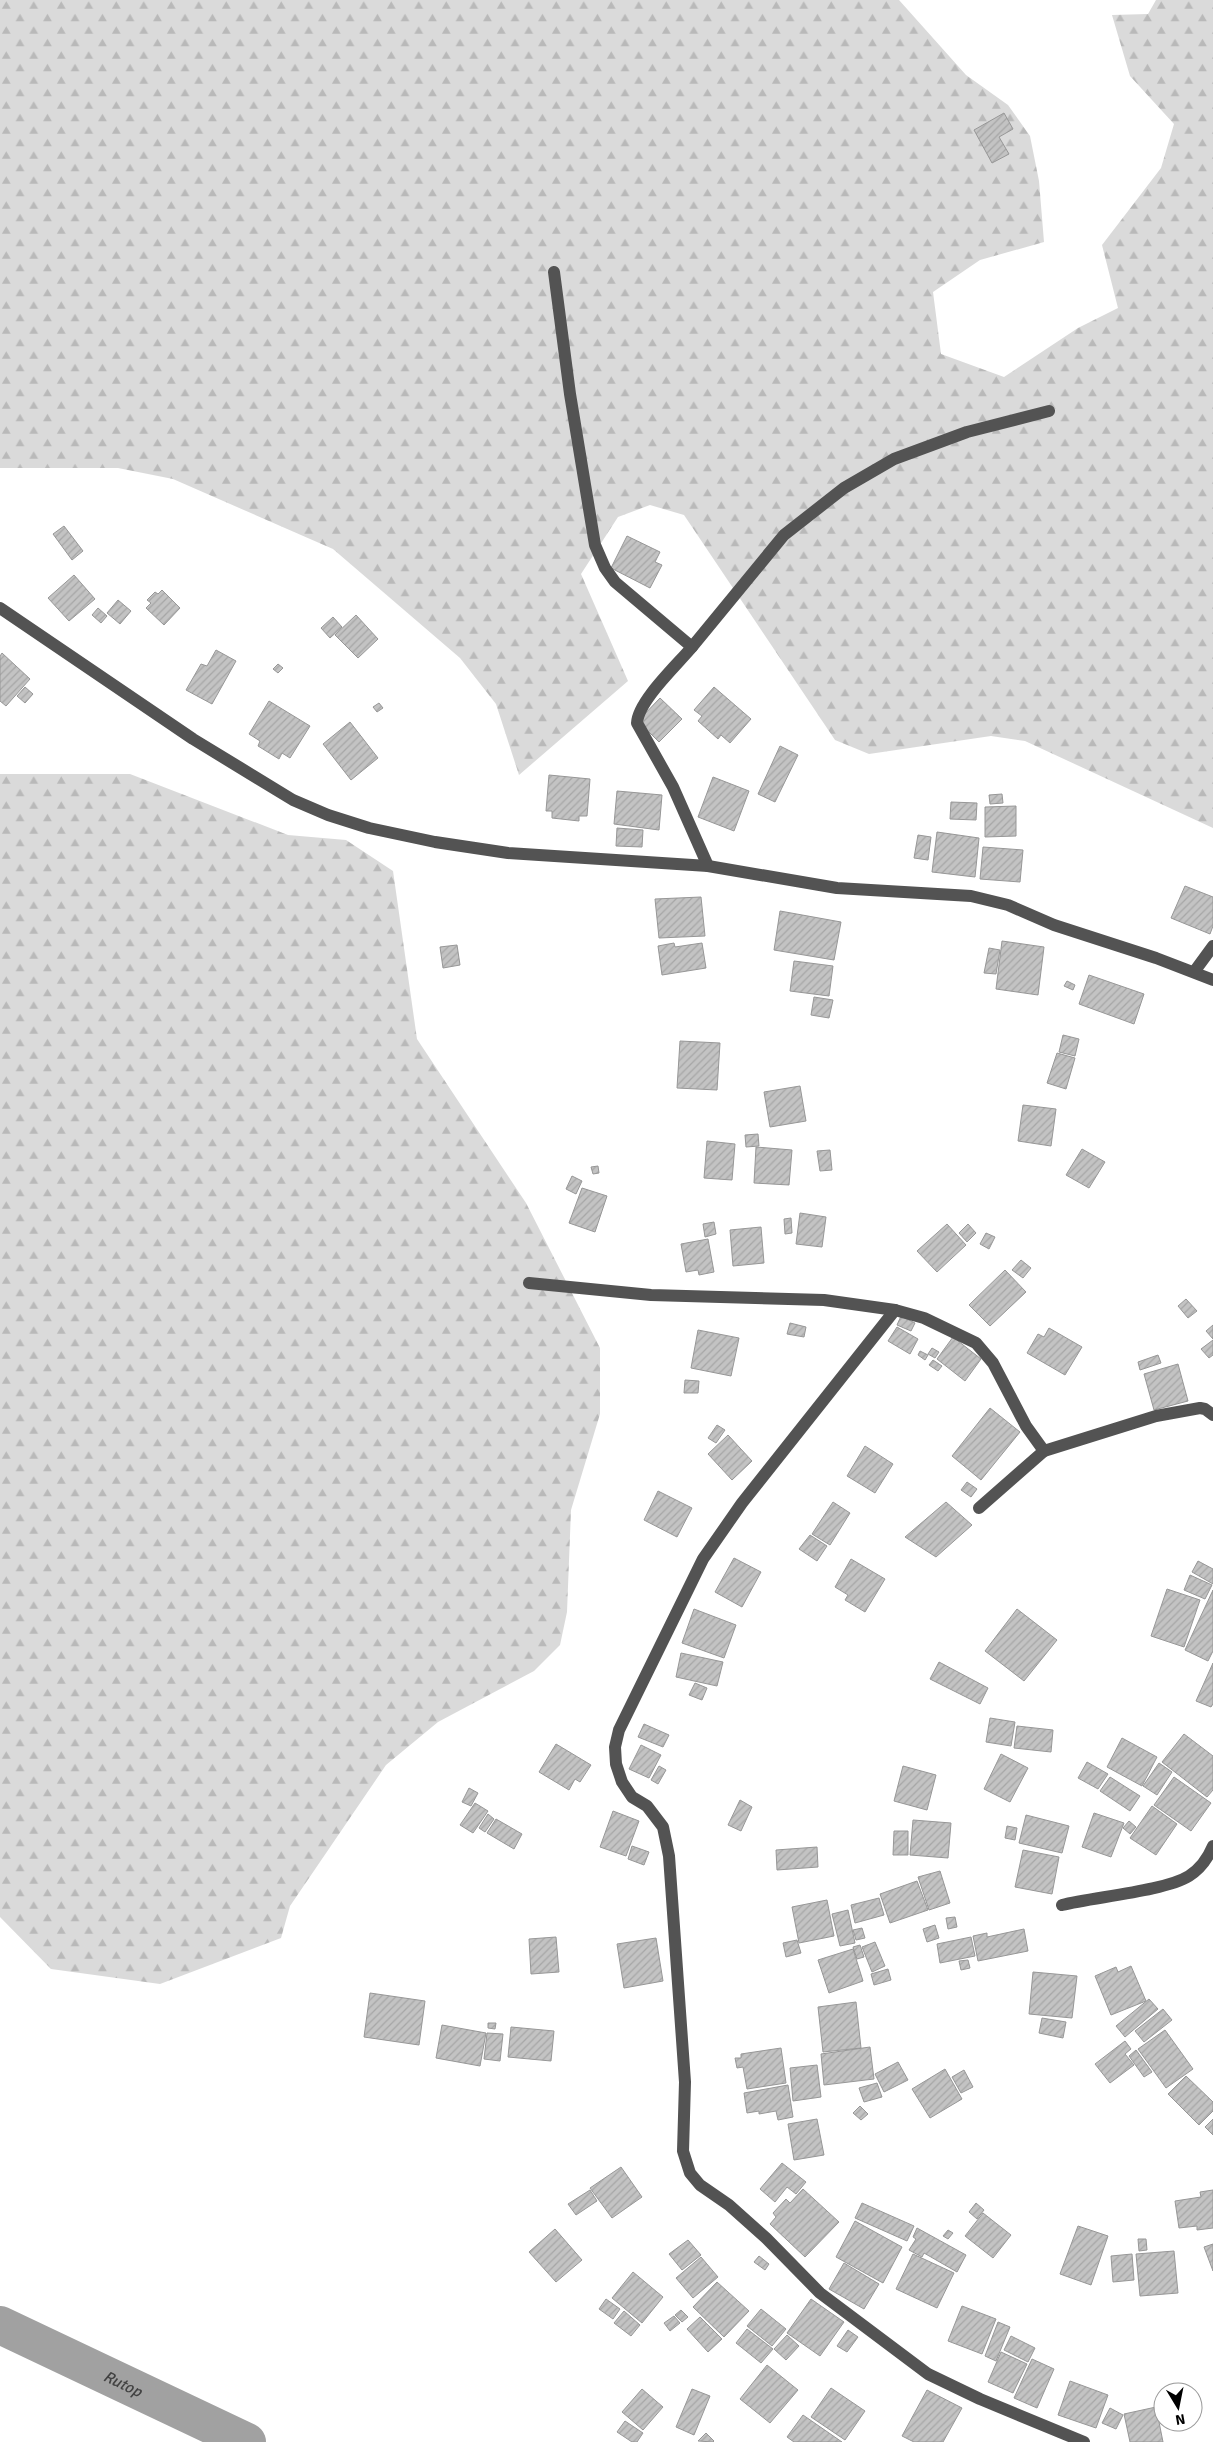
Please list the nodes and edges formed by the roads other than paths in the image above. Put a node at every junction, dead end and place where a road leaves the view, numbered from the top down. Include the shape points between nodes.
1 (554, 272) dead end
2 (1049, 411) dead end
3 (0, 608) edge
4 (692, 647) junction
5 (708, 866) junction
6 (1213, 946) edge
7 (1194, 972) junction
8 (1213, 980) edge
9 (529, 1283) dead end
10 (894, 1310) junction
11 (1213, 1415) edge
12 (1044, 1451) junction
13 (979, 1508) dead end
14 (1213, 1846) edge
15 (1062, 1905) dead end
16 (1084, 2442) edge

1 - 4 street via 595,545 615,582
2 - 4 street via 967,432 894,459 844,488 784,535
3 - 5 street via 193,739 292,800 328,815 369,828 435,842 508,853
4 - 5 street via 652,694 637,715 637,723 673,787
5 - 7 street via 837,888 945,893 994,900 1063,928
6 - 7 street
7 - 8 street
9 - 10 street via 651,1295 824,1300
10 - 12 street via 924,1318 976,1343 992,1363 1022,1419
10 - 16 street via 742,1502 704,1559 619,1730 616,1764 632,1797 647,1806 663,1827 669,1856 685,2082 683,2151 690,2173 700,2185 729,2205 766,2238 820,2293 928,2374
11 - 12 street via 1200,1408 1156,1416
12 - 13 street
14 - 15 street via 1197,1870 1187,1877

